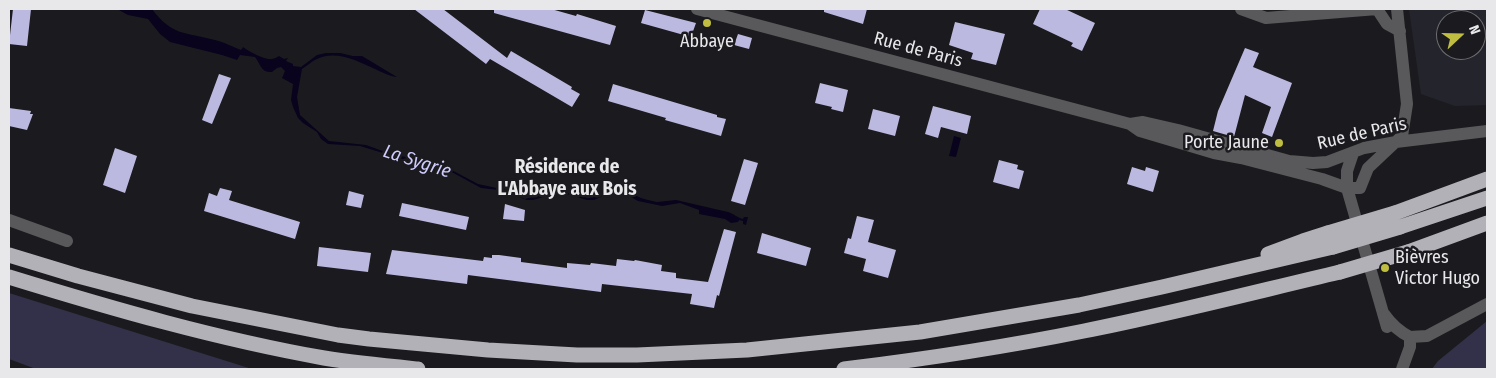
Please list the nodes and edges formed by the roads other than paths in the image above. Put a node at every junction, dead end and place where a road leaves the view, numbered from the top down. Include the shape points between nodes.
1 (697, 9) edge
2 (1241, 9) edge
3 (1377, 9) edge
4 (1397, 9) edge
5 (1400, 31) junction
6 (1130, 124) junction
7 (1487, 131) edge
8 (1396, 142) junction
9 (1353, 153) junction
10 (1368, 168) junction
11 (1487, 179) edge
12 (1354, 188) junction
13 (1487, 198) edge
14 (9, 220) edge
15 (1397, 220) junction
16 (1487, 223) edge
17 (68, 241) dead end
18 (9, 255) edge
19 (9, 278) edge
20 (1487, 304) edge
21 (1383, 312) junction
22 (1387, 327) dead end
23 (1410, 337) junction
24 (418, 369) edge
25 (844, 369) edge
26 (1402, 369) edge

1 - 6 street, Rue de Paris
2 - 3 street via 1266,18
3 - 5 street via 1387,24
4 - 5 street
5 - 8 street via 1407,104 1402,136
6 - 9 street, Rue de Paris via 1143,122 1178,130 1289,161 1328,162
6 - 12 street, Rue de Paris via 1140,132
7 - 8 street, Rue de Paris
8 - 9 street, Rue de Paris
8 - 10 street
9 - 10 street
9 - 12 street via 1347,171
10 - 12 street
11 - 15 highway
12 - 21 street
13 - 15 highway
14 - 17 street
15 - 18 highway, bridge via 1213,275 1079,305 911,333 747,350 637,355 488,350 338,334 192,306
16 - 25 highway, bridge via 1408,252 1340,272 1170,312 1084,331
19 - 24 highway via 164,322 281,350
20 - 23 street via 1427,336
21 - 22 street
21 - 23 street via 1390,322
23 - 26 street

